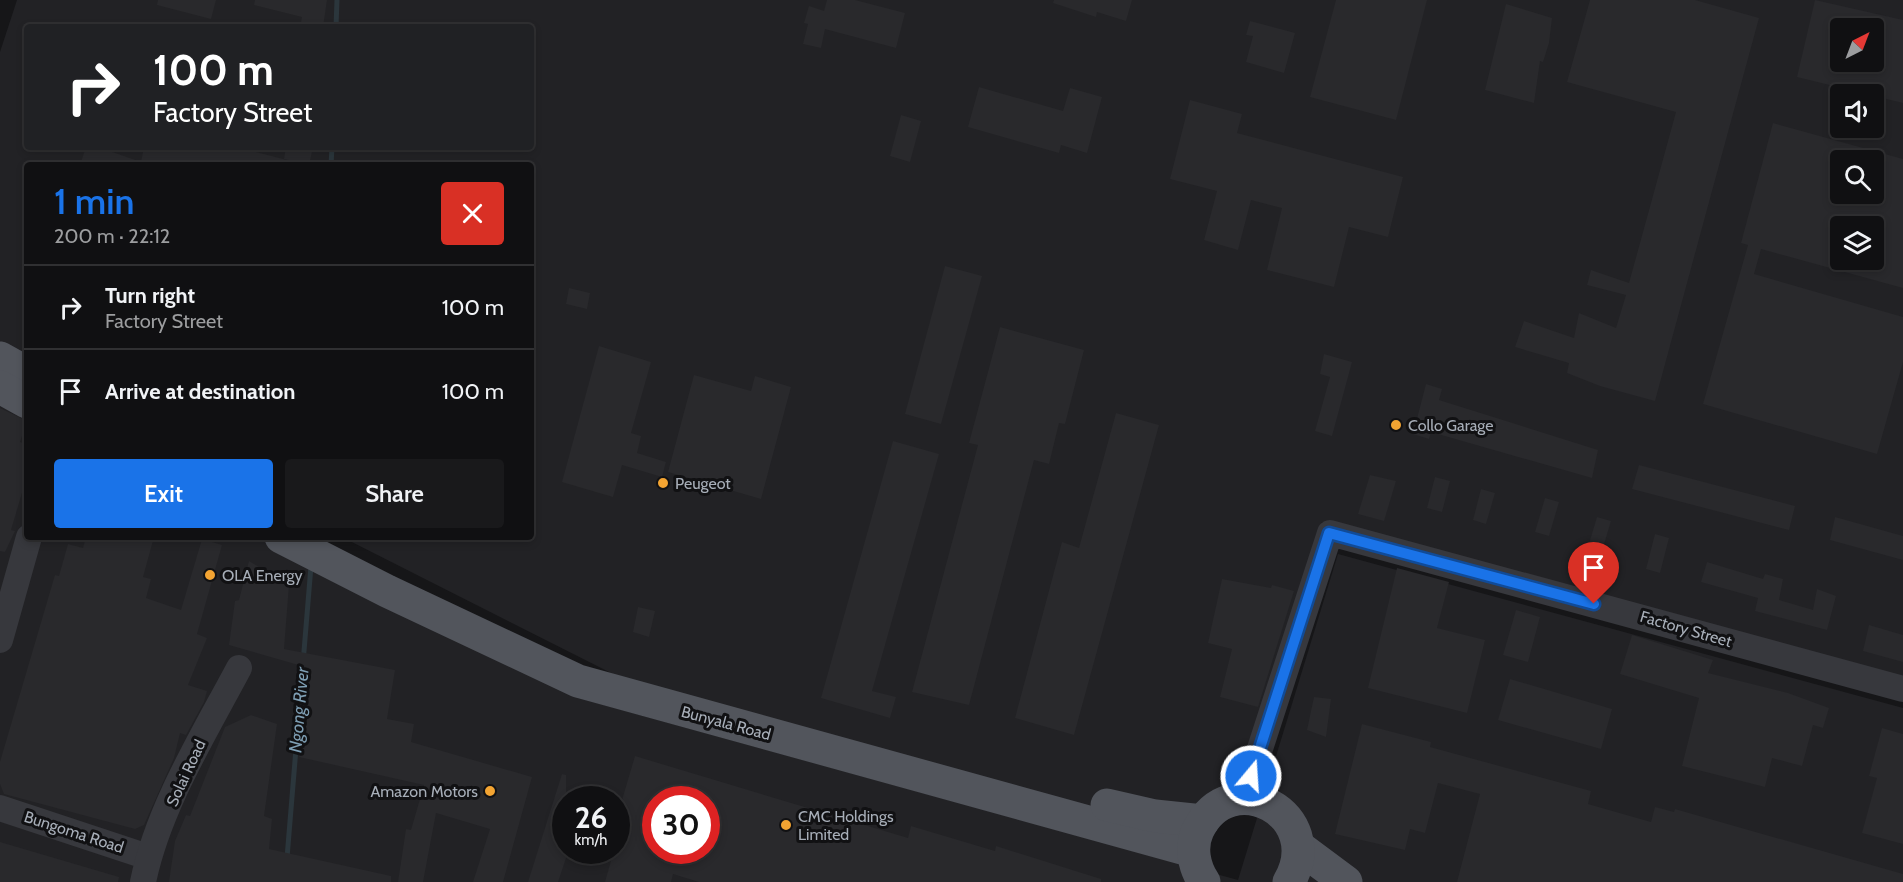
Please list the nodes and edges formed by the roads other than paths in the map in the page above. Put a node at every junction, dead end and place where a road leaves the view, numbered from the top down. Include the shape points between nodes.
1 (0, 358) edge
2 (24, 371) edge
3 (0, 387) edge
4 (24, 400) edge
5 (27, 540) edge
6 (287, 540) edge
7 (334, 540) edge
8 (0, 640) edge
9 (239, 668) dead end
10 (1903, 689) edge
11 (1244, 798) junction
12 (0, 808) edge
13 (1198, 836) junction
14 (1299, 847) junction
15 (148, 857) junction
16 (143, 882) edge
17 (1204, 882) edge
18 (1293, 882) edge
19 (1346, 882) edge

1 - 2 main road
3 - 4 main road
5 - 8 street
6 - 13 main road, Bunyala Road via 578,681
7 - 13 main road, Bunyala Road via 528,639 584,662 1022,786 1155,816
9 - 15 street, Solai Road via 197,746
10 - 11 street, Factory Street via 1329,533
11 - 13 main road via 1214,809
11 - 14 main road via 1264,801 1281,812 1294,828
12 - 15 street, Bungoma Road
13 - 17 main road via 1198,871
14 - 18 main road
14 - 19 main road
15 - 16 street, Solai Road

